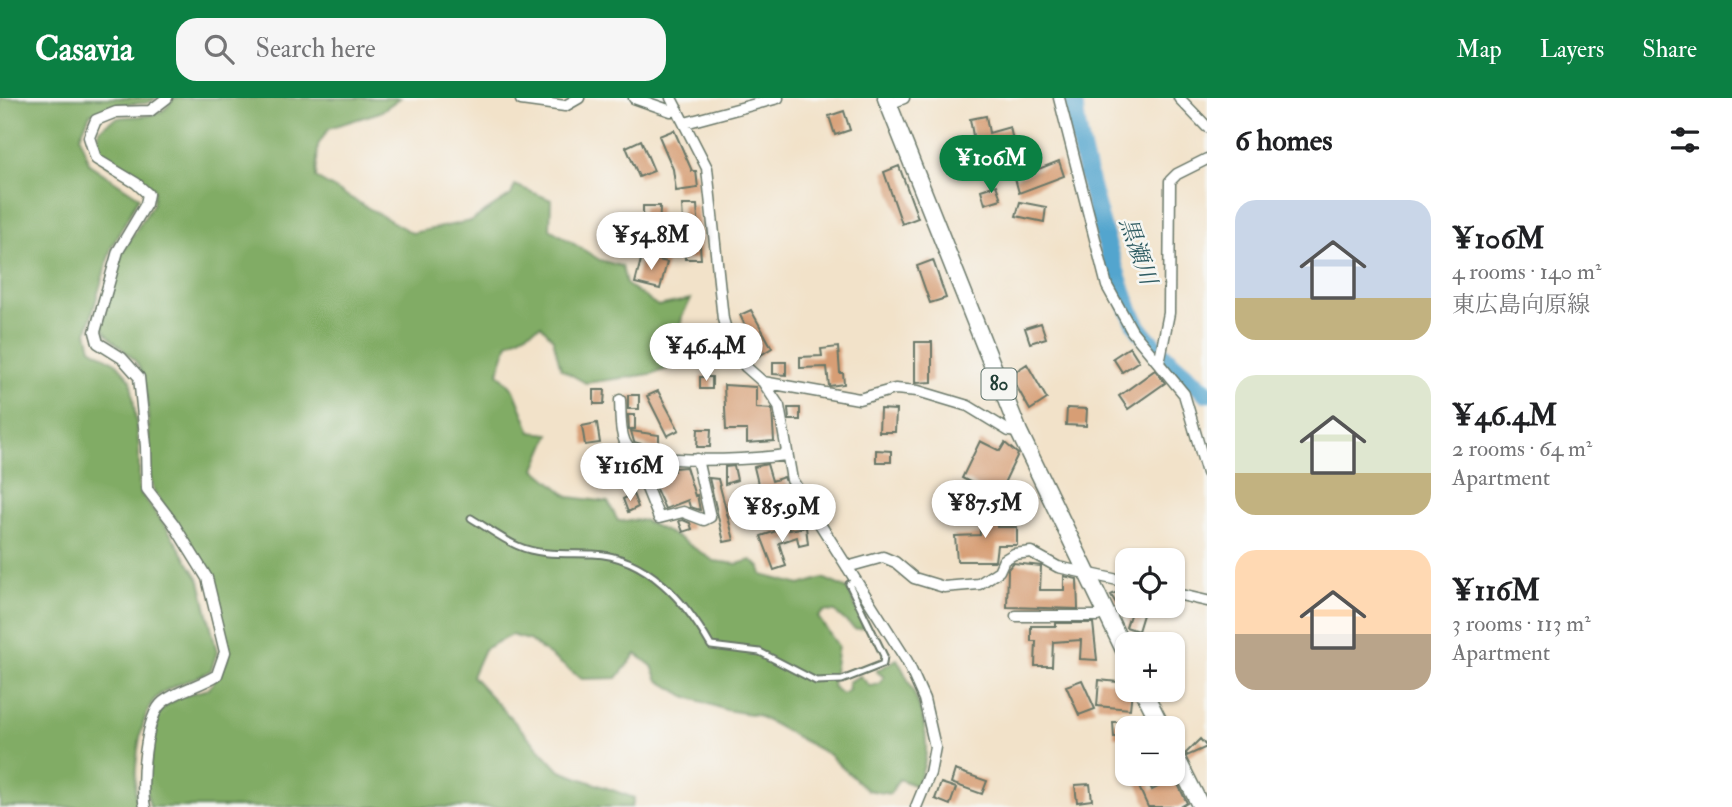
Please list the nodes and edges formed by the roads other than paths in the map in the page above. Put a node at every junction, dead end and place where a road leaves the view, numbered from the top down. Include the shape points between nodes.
1 (167, 98) edge
2 (579, 98) edge
3 (634, 98) edge
4 (671, 98) edge
5 (778, 98) edge
6 (904, 98) edge
7 (1059, 98) edge
8 (1179, 98) edge
9 (521, 100) dead end
10 (888, 101) edge
11 (678, 110) junction
12 (685, 123) junction
13 (1207, 127) edge
14 (1207, 159) edge
15 (1160, 362) junction
16 (763, 382) junction
17 (620, 400) dead end
18 (1019, 432) junction
19 (638, 453) junction
20 (786, 455) junction
21 (697, 459) junction
22 (1207, 473) edge
23 (471, 518) dead end
24 (847, 567) junction
25 (1086, 572) junction
26 (1115, 579) edge
27 (856, 580) junction
28 (1185, 596) edge
29 (1207, 601) edge
30 (1105, 613) junction
31 (1016, 616) dead end
32 (1115, 633) edge
33 (1185, 775) edge
34 (145, 807) edge
35 (916, 807) edge
36 (1201, 807) edge

1 - 34 street via 150,111 116,112 96,120 89,137 96,159 148,194 118,251 95,332 97,343 122,358 139,377 147,489 207,578 225,652 217,675 163,702 153,713 141,788
2 - 9 street via 565,106
3 - 11 street
4 - 11 street
5 - 12 street
6 - 10 street
7 - 15 street via 1107,286 1132,331
8 - 13 street
10 - 18 main road, 80
11 - 12 street
12 - 16 street via 707,168 723,319 731,347
14 - 15 street via 1170,181 1171,253
15 - 22 street via 1184,394
16 - 18 street via 859,399 895,389 918,391 968,406 1009,431
16 - 20 street via 779,406
17 - 19 street via 624,440
18 - 25 main road, 80
19 - 21 street
19 - 21 street via 636,461 659,518 683,512 704,520 710,517
20 - 21 street
20 - 24 street via 803,501
23 - 27 lane via 519,547 602,554 635,565 664,583 711,646 761,652 816,681 842,680 883,664 884,656 849,584
24 - 25 street via 883,557 914,578 944,587 979,584 999,571 1004,560 1031,552 1058,566
24 - 27 street
25 - 26 street
25 - 30 main road, 80
27 - 35 street via 908,661 926,707 935,747
28 - 29 street
30 - 31 street
30 - 32 main road, 80
33 - 36 main road

